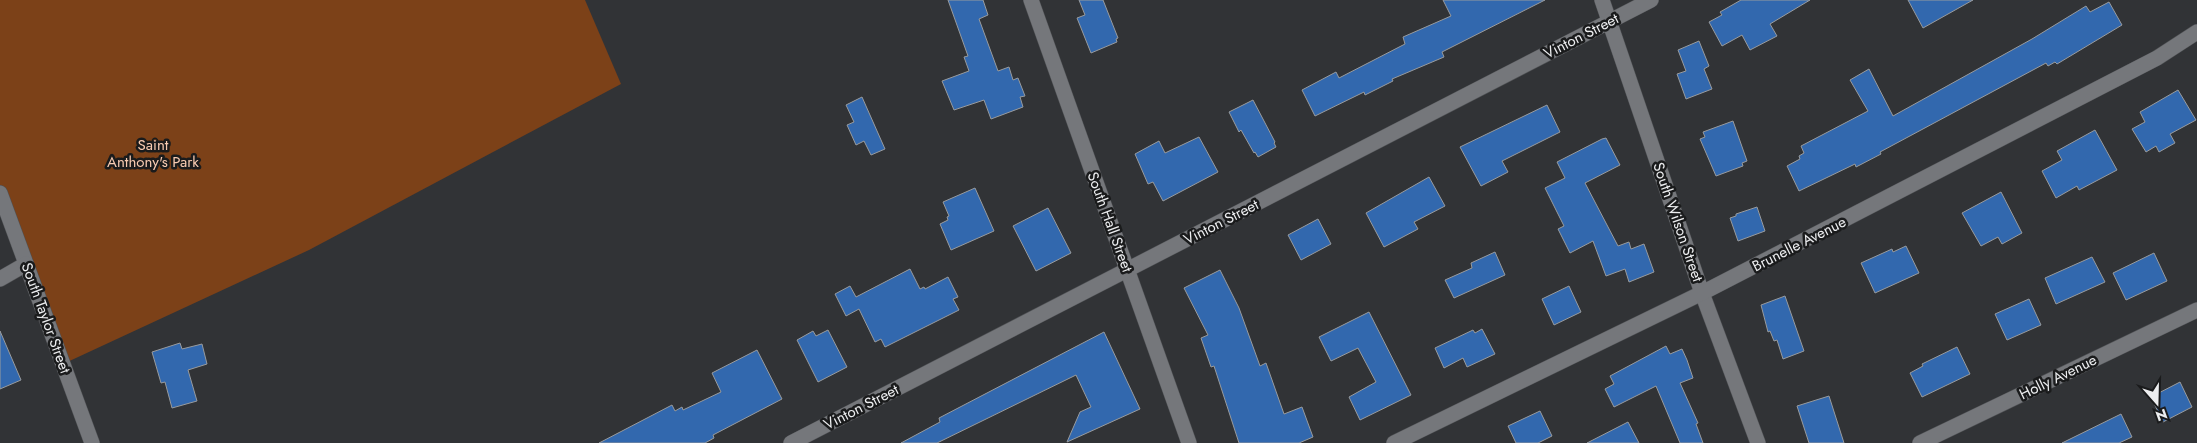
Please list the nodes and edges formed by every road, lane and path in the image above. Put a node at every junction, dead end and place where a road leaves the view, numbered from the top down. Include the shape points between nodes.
1 (1031, 0) edge
2 (1602, 0) edge
3 (1651, 0) edge
4 (1609, 22) junction
5 (2197, 32) edge
6 (0, 193) edge
7 (26, 264) junction
8 (1127, 270) junction
9 (0, 279) edge
10 (1702, 293) junction
11 (2197, 310) edge
12 (92, 443) edge
13 (791, 443) edge
14 (1189, 443) edge
15 (1394, 443) edge
16 (1758, 443) edge
17 (1920, 443) edge

1 - 8 street, South Hall Street
2 - 4 street, South Wilson Street
3 - 4 street, Vinton Street
4 - 8 street, Vinton Street
4 - 10 street, South Wilson Street
5 - 10 street, Brunelle Avenue via 2157,58
6 - 7 street, South Taylor Street
7 - 9 street
7 - 12 street, South Taylor Street
8 - 13 street, Vinton Street
8 - 14 street, South Hall Street
10 - 15 street, Brunelle Avenue
10 - 16 street, South Wilson Street
11 - 17 street, Holly Avenue

